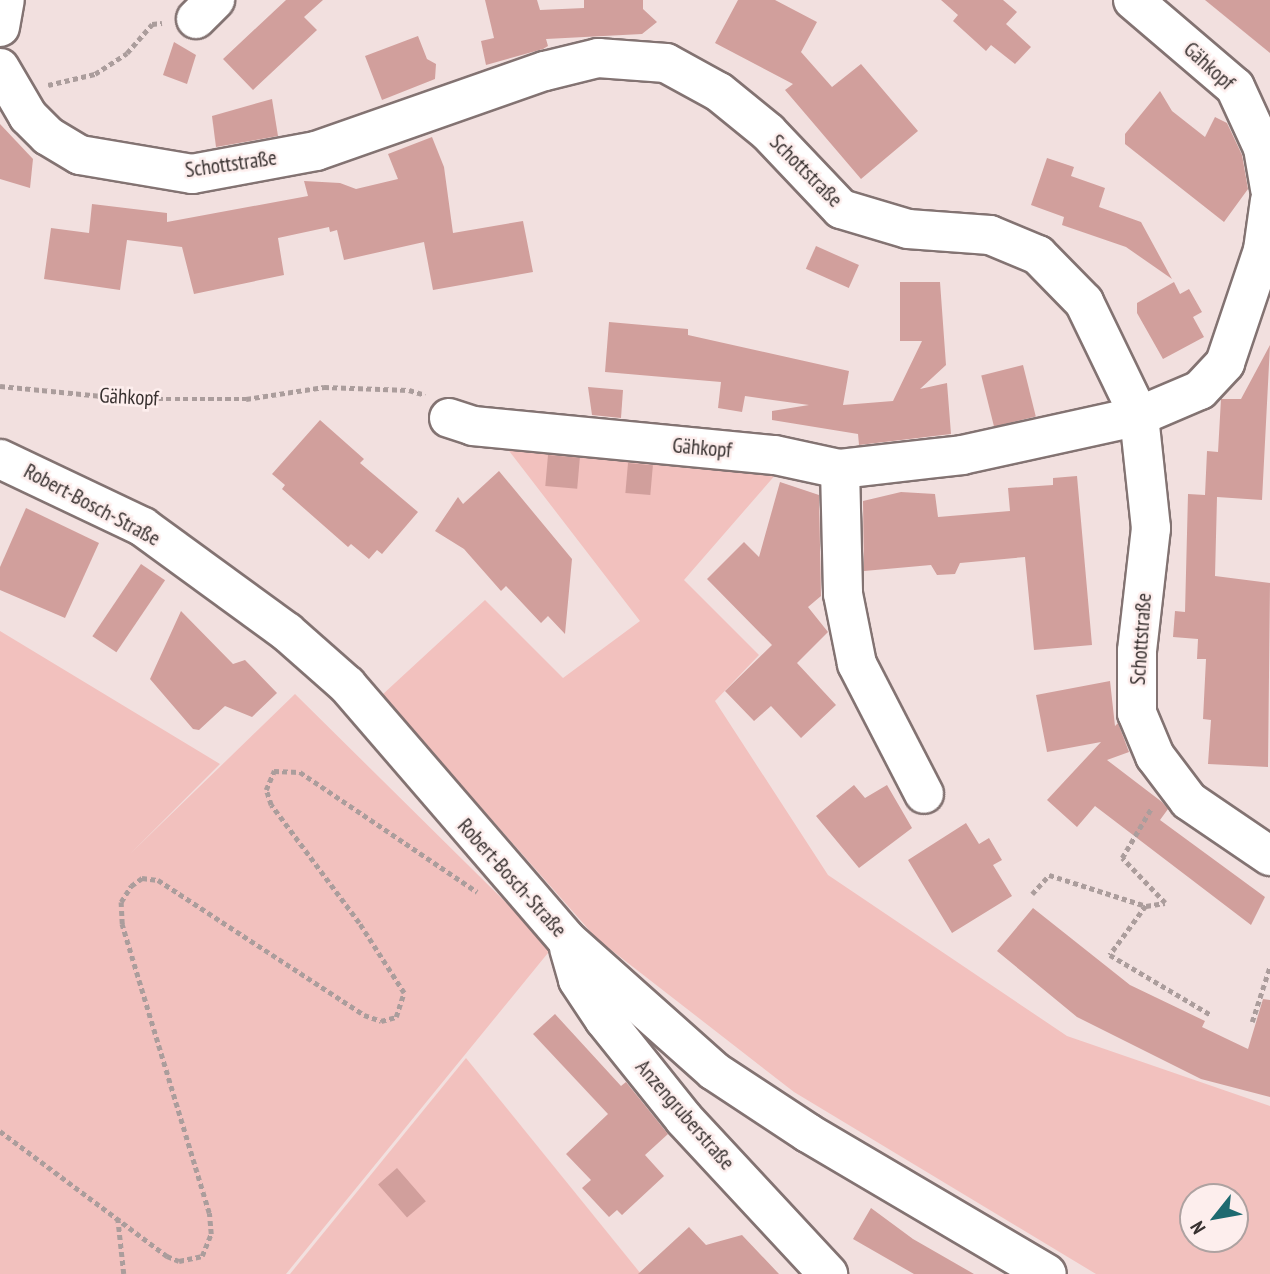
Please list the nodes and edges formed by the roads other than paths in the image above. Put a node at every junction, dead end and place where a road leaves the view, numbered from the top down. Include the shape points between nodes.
1 (5, 0) edge
2 (1142, 3) edge
3 (0, 27) edge
4 (6, 80) edge
5 (1270, 189) edge
6 (1270, 200) edge
7 (1139, 416) junction
8 (449, 418) road end
9 (0, 459) edge
10 (840, 469) junction
11 (924, 794) dead end
12 (1270, 856) edge
13 (566, 939) junction
14 (828, 1274) edge
15 (1047, 1274) edge

1 - 3 street
2 - 5 street, Gähkopf via 1235,86 1264,148
4 - 7 street, Schottstraße via 48,136 80,155 192,174 316,151 545,71 598,58 666,63 719,92 768,132 841,209 908,229 990,236 1038,256 1084,302
6 - 7 street, Gähkopf via 1263,250 1225,363 1200,390
7 - 10 street, Gähkopf via 962,455
7 - 12 street, Schottstraße via 1151,528 1137,651 1137,713 1155,756 1189,801
8 - 10 street, Gähkopf via 473,426 775,455
9 - 13 street, Robert-Bosch-Straße via 143,527 287,632 347,685
10 - 11 street via 843,594 857,664
13 - 14 street, Anzengruberstraße via 578,979 604,1019 684,1119
13 - 15 street, Robert-Bosch-Straße via 714,1071 808,1133

